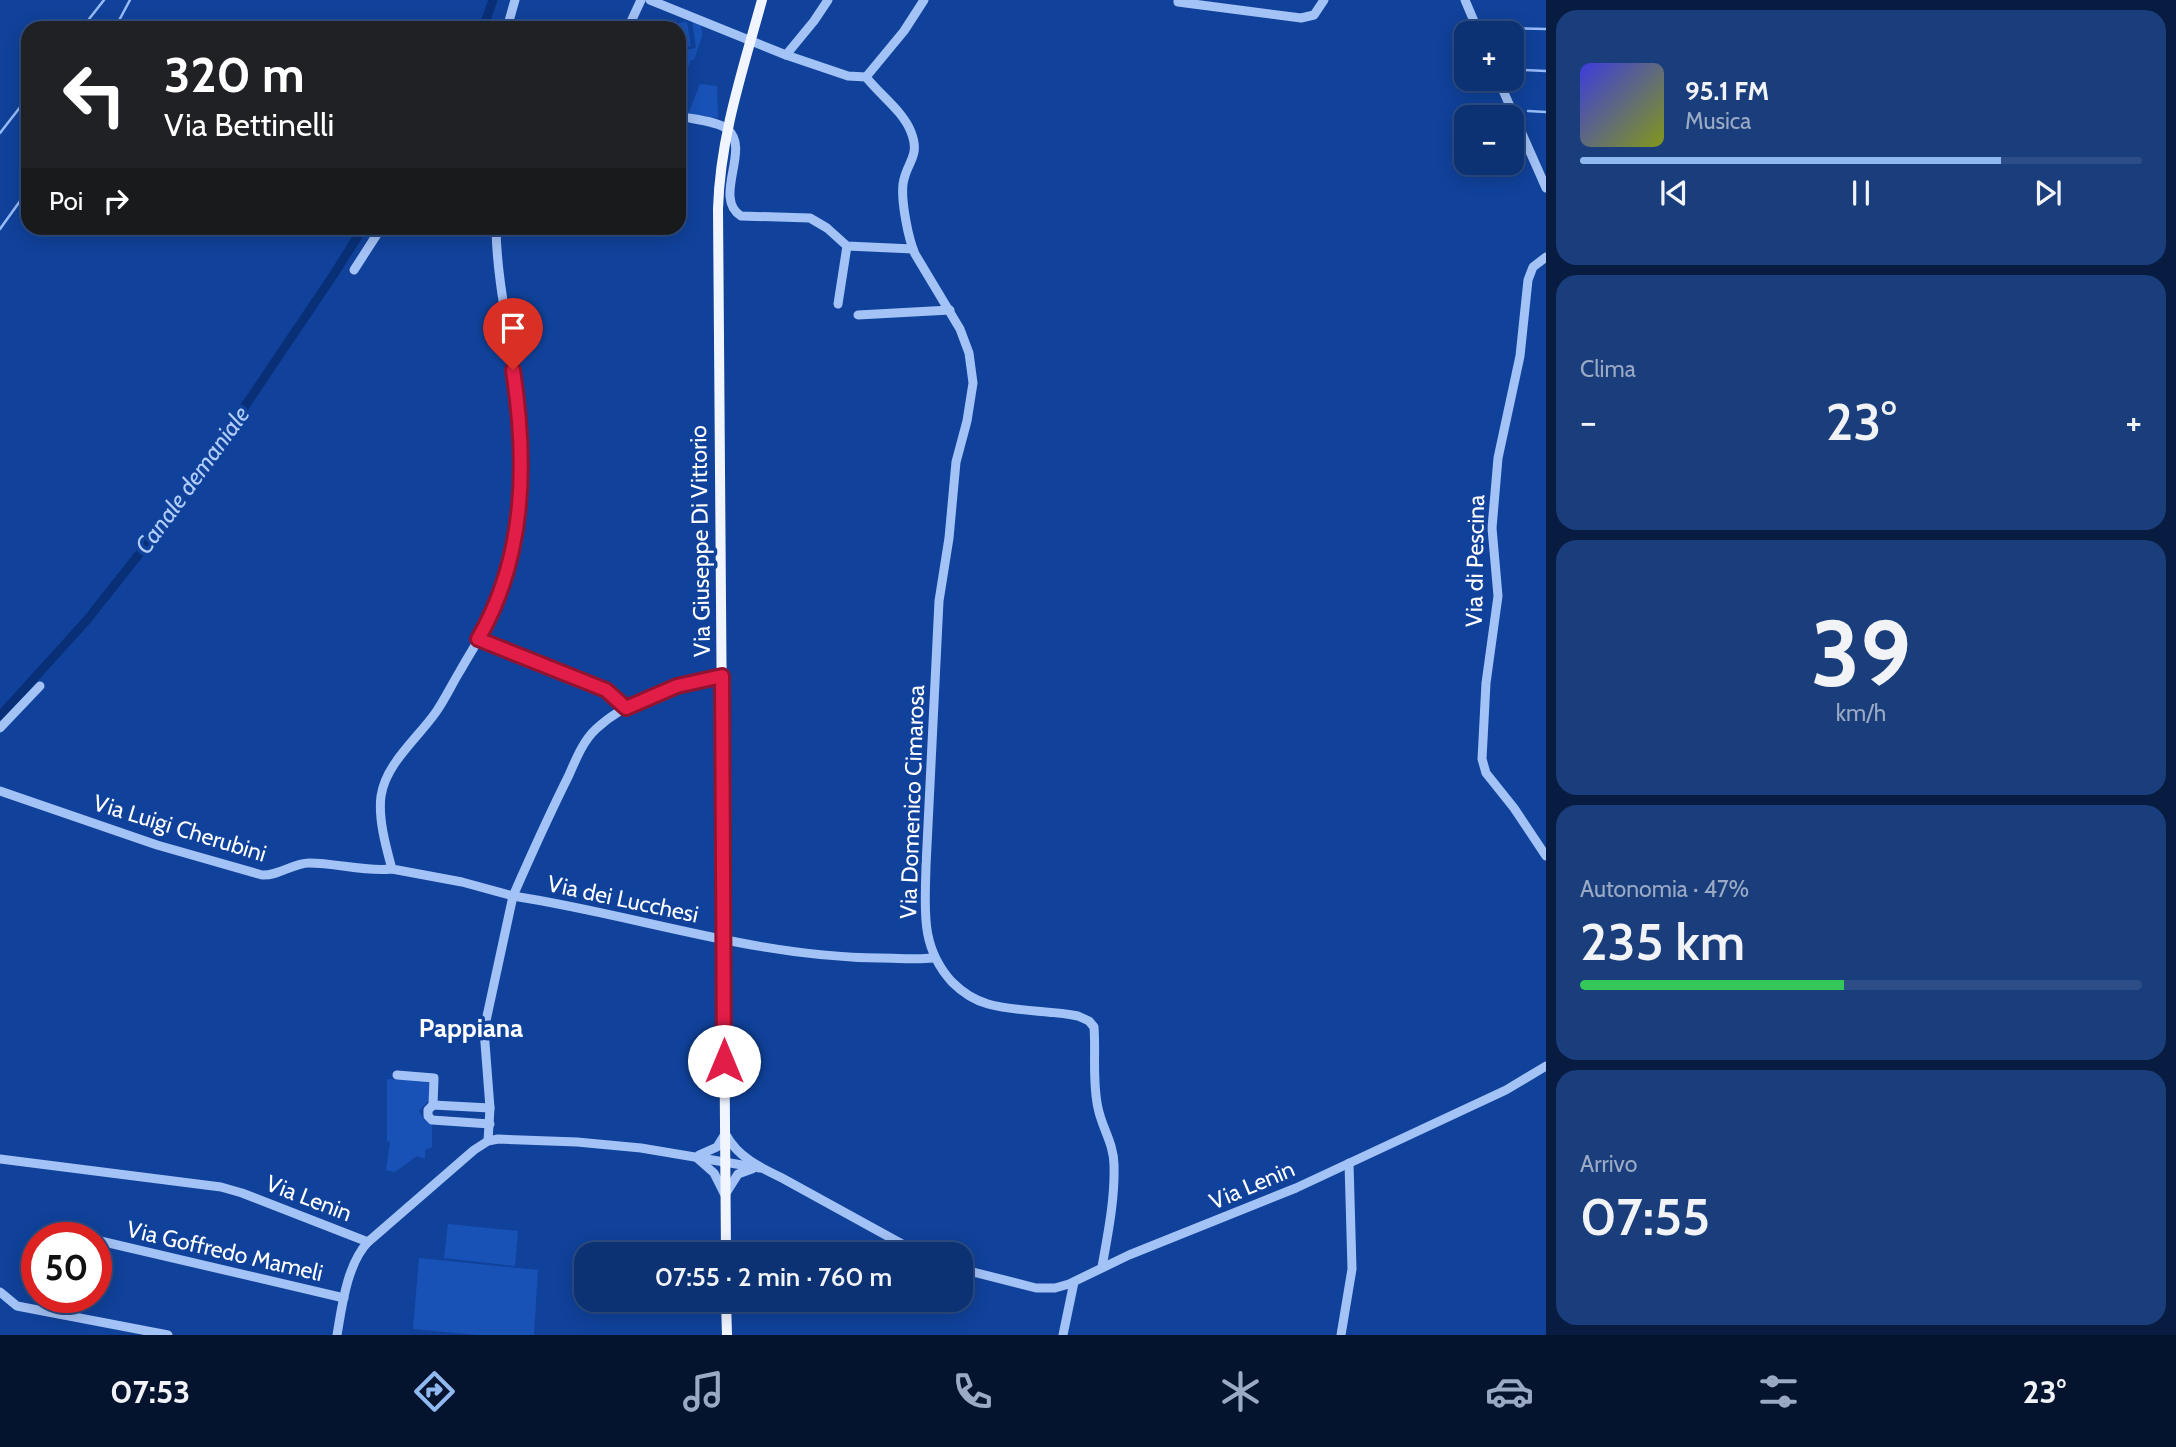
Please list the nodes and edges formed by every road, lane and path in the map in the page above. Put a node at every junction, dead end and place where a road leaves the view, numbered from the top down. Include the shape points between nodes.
1 (515, 0) edge
2 (640, 0) edge
3 (650, 0) edge
4 (762, 0) edge
5 (828, 0) edge
6 (924, 0) edge
7 (1178, 0) edge
8 (1325, 0) edge
9 (1465, 0) edge
10 (509, 21) edge
11 (631, 21) edge
12 (1474, 21) edge
13 (750, 41) junction
14 (786, 54) junction
15 (866, 77) junction
16 (1503, 91) edge
17 (686, 118) edge
18 (727, 128) junction
19 (1546, 188) edge
20 (376, 235) edge
21 (497, 235) edge
22 (847, 246) junction
23 (913, 249) junction
24 (1546, 257) edge
25 (354, 270) dead end
26 (838, 304) dead end
27 (950, 310) junction
28 (858, 315) dead end
29 (478, 639) junction
30 (722, 676) junction
31 (40, 686) dead end
32 (626, 708) junction
33 (0, 729) edge
34 (0, 792) edge
35 (1546, 856) edge
36 (392, 869) junction
37 (513, 896) junction
38 (723, 940) junction
39 (933, 958) junction
40 (1546, 1066) edge
41 (397, 1075) dead end
42 (433, 1105) junction
43 (490, 1108) junction
44 (490, 1124) junction
45 (725, 1133) junction
46 (488, 1141) junction
47 (694, 1156) junction
48 (0, 1159) edge
49 (726, 1160) junction
50 (1349, 1163) junction
51 (760, 1168) junction
52 (725, 1195) junction
53 (368, 1242) junction
54 (726, 1242) edge
55 (898, 1242) edge
56 (112, 1244) edge
57 (1102, 1267) junction
58 (973, 1272) edge
59 (1074, 1282) junction
60 (0, 1292) edge
61 (344, 1298) junction
62 (726, 1312) edge
63 (168, 1335) edge
64 (337, 1335) edge
65 (727, 1335) edge
66 (1063, 1335) edge
67 (1341, 1335) edge

1 - 10 street
2 - 11 street
3 - 13 street
4 - 13 main road, Via Giuseppe Di Vittorio
5 - 14 street
6 - 15 street
7 - 8 street via 1301,18 1314,15
9 - 12 street
13 - 14 street
13 - 18 main road, Via Giuseppe Di Vittorio
14 - 15 street via 848,76
15 - 23 street, Via Domenico Cimarosa via 905,120 914,141 915,153 903,187
16 - 19 street
17 - 18 street
18 - 22 street via 736,144 730,201 735,212 751,218 810,218
18 - 30 main road, Via Giuseppe Di Vittorio via 718,209
20 - 25 street
21 - 29 street via 520,416 521,488 505,581
22 - 23 street
22 - 26 street
23 - 27 street, Via Domenico Cimarosa
24 - 35 street, Via di Pescina via 1533,267 1528,280 1520,356 1498,458 1492,528 1498,596 1482,759 1486,773
27 - 28 street
27 - 39 street, Via Domenico Cimarosa via 965,339 973,383 956,462 939,601 925,906
29 - 32 street via 606,690
29 - 36 street via 437,711 384,785 381,813
30 - 32 street via 677,686
30 - 38 main road, Via Giuseppe Di Vittorio
31 - 33 street
32 - 37 street via 593,730 583,745
34 - 36 street, Via Luigi Cherubini via 262,875 306,863
36 - 37 street, Via Luigi Cherubini
37 - 38 street, Via dei Lucchesi
37 - 43 street via 484,1030
38 - 39 street, Via dei Lucchesi via 829,956
38 - 45 main road, Via Giuseppe Di Vittorio
39 - 57 street, Via Domenico Cimarosa via 956,986 979,1002 1078,1016 1094,1027 1095,1095 1114,1165 1112,1215
40 - 50 street, Via Lenin via 1506,1090
41 - 42 street via 434,1078
42 - 43 street
42 - 44 street via 428,1110 432,1120
43 - 44 street
44 - 46 street
45 - 47 street via 712,1151
45 - 49 main road, Via Giuseppe Di Vittorio
45 - 51 street via 737,1151
46 - 47 street via 577,1142
46 - 53 street, Via Lenin
47 - 49 street
47 - 52 street via 714,1173
48 - 53 street, Via Lenin via 221,1187
49 - 51 street
49 - 52 main road, Via Giuseppe Di Vittorio
50 - 57 street, Via Lenin
50 - 67 street via 1352,1269
51 - 52 street via 742,1170
51 - 55 street
52 - 54 main road, Via Giuseppe Di Vittorio
53 - 61 street via 357,1257
56 - 61 street, Via Goffredo Mameli
57 - 59 street, Via Lenin
58 - 59 street, Via Lenin via 1036,1288
59 - 66 street
60 - 63 street via 17,1306
61 - 64 street
62 - 65 main road

